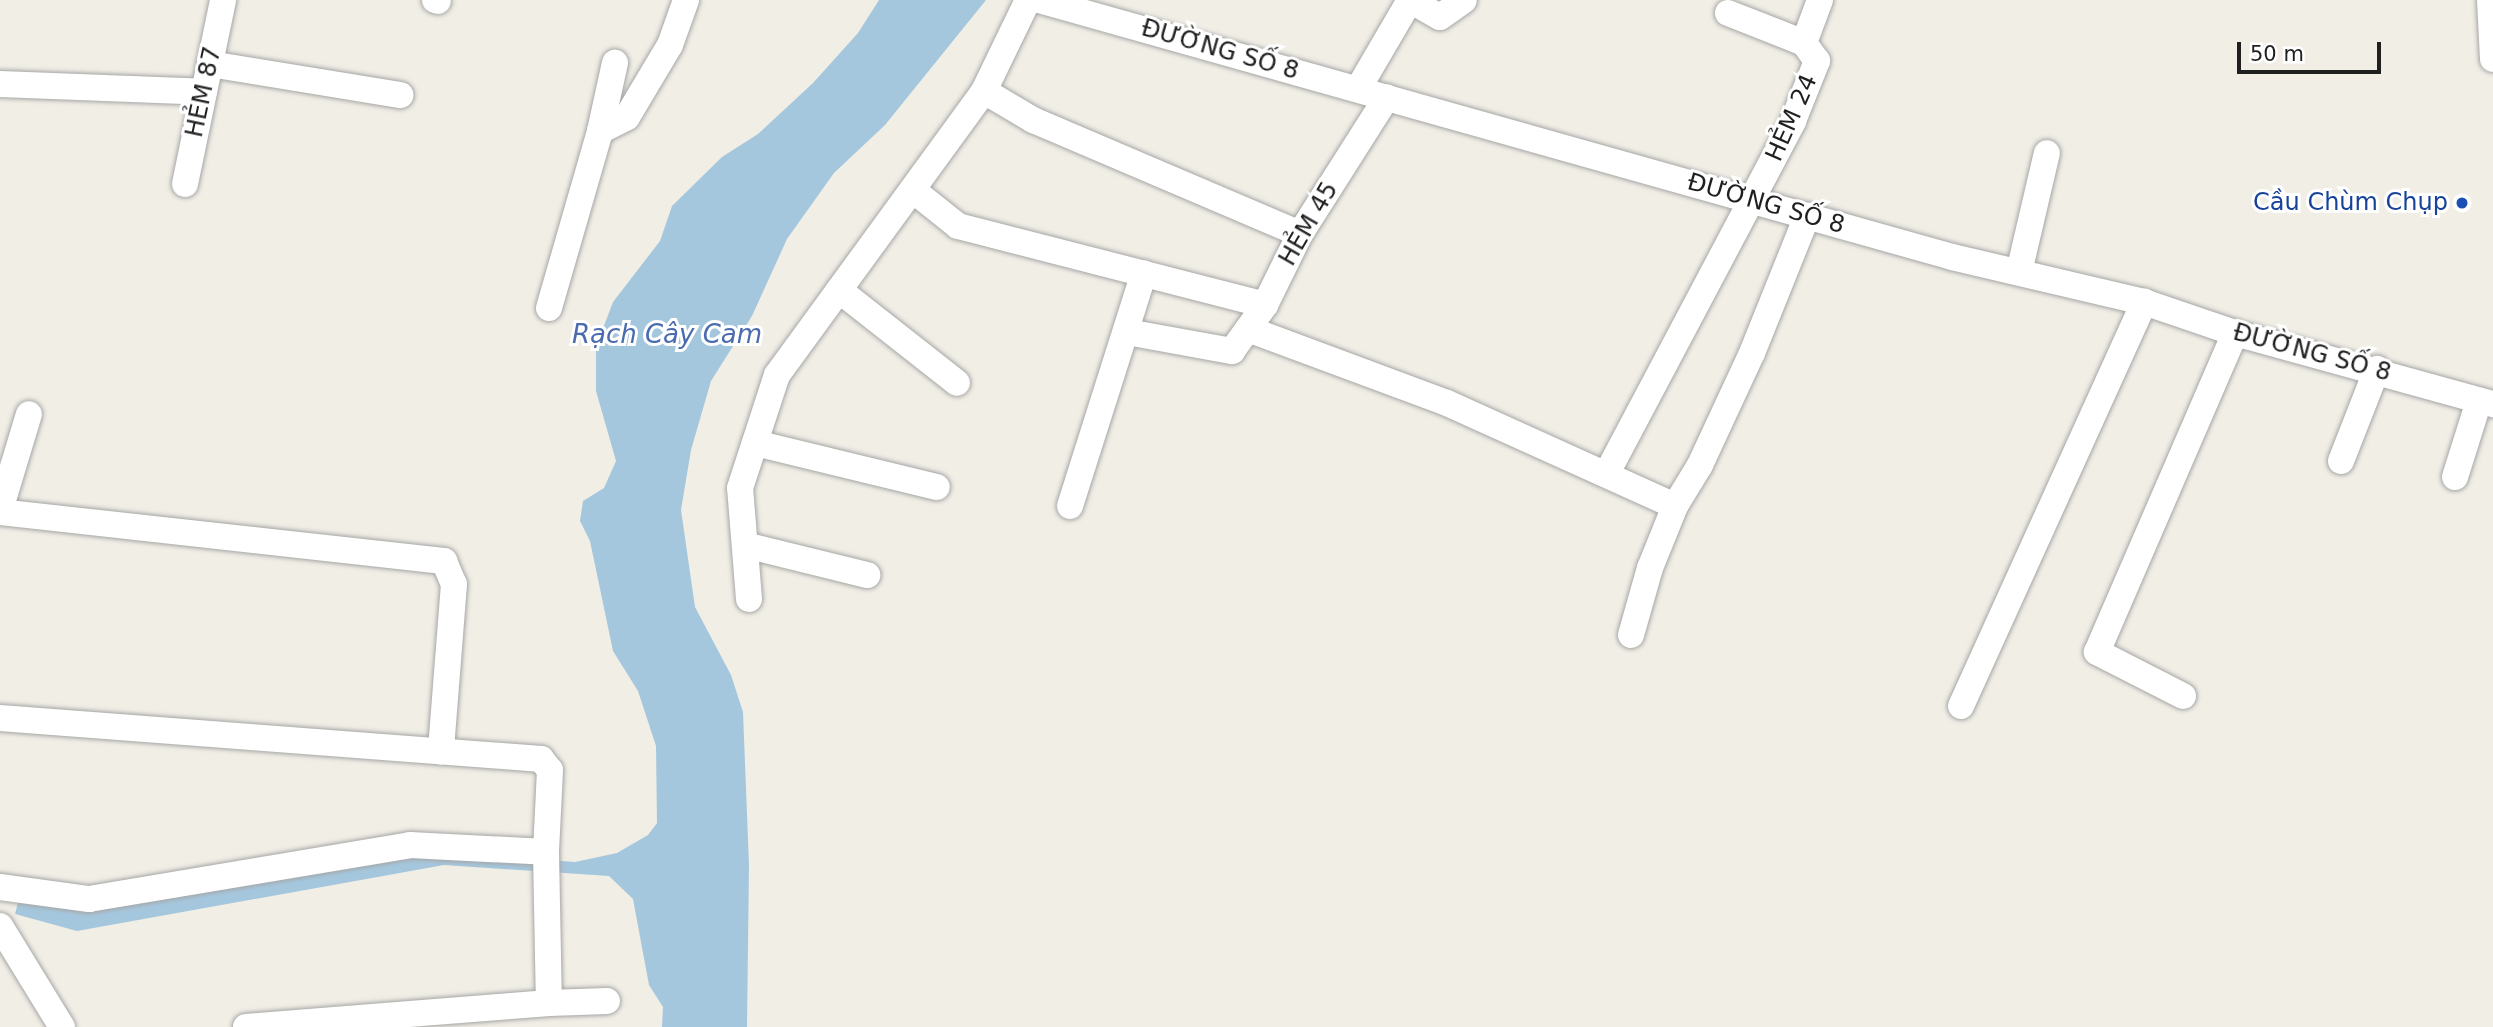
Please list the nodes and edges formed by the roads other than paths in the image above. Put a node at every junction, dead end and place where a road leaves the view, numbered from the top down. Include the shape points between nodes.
1 (223, 0) edge
2 (686, 0) edge
3 (1028, 0) edge
4 (1039, 0) edge
5 (1464, 0) edge
6 (1821, 0) edge
7 (2490, 0) edge
8 (1728, 13) dead end
9 (1804, 43) junction
10 (2493, 59) edge
11 (615, 63) dead end
12 (210, 64) junction
13 (0, 84) edge
14 (1358, 89) junction
15 (984, 91) junction
16 (204, 92) junction
17 (400, 96) dead end
18 (1387, 97) junction
19 (600, 131) junction
20 (2047, 153) dead end
21 (185, 184) dead end
22 (914, 191) junction
23 (1755, 200) junction
24 (1807, 216) junction
25 (1300, 234) junction
26 (2019, 272) junction
27 (1144, 273) junction
28 (839, 290) junction
29 (2144, 302) junction
30 (1265, 306) junction
31 (549, 308) dead end
32 (1248, 329) junction
33 (1127, 332) junction
34 (2235, 333) junction
35 (2377, 369) junction
36 (957, 383) dead end
37 (2486, 402) edge
38 (29, 414) dead end
39 (755, 443) junction
40 (2341, 461) dead end
41 (1607, 473) junction
42 (2455, 477) dead end
43 (937, 487) dead end
44 (1070, 506) dead end
45 (1675, 506) junction
46 (0, 511) edge
47 (745, 545) junction
48 (867, 575) dead end
49 (749, 599) dead end
50 (1632, 635) dead end
51 (2183, 696) dead end
52 (1961, 706) dead end
53 (0, 718) edge
54 (441, 751) junction
55 (546, 852) junction
56 (0, 887) edge
57 (0, 926) edge
58 (10, 964) edge
59 (607, 1001) dead end
60 (549, 1003) junction
61 (62, 1027) edge
62 (246, 1027) edge

1 - 12 street, HẺM 87
2 - 19 street via 670,45 627,117
3 - 15 street
4 - 14 street, ĐƯỜNG SỐ 8
5 - 14 street via 1440,17 1410,0
6 - 9 street, HẺM 24
7 - 10 street
8 - 9 street
9 - 23 street, HẺM 24 via 1817,61
11 - 19 street
12 - 16 street, HẺM 87
12 - 17 street
13 - 16 street
14 - 18 street, ĐƯỜNG SỐ 8
15 - 22 street
15 - 25 street via 1033,121
16 - 21 street, HẺM 87
18 - 23 street, ĐƯỜNG SỐ 8
18 - 25 street, HẺM 45
19 - 31 street
20 - 26 street
22 - 27 street via 958,226
22 - 28 street
23 - 24 street, ĐƯỜNG SỐ 8
23 - 41 street via 1723,246
24 - 26 street, ĐƯỜNG SỐ 8
24 - 45 street via 1752,353 1700,465
25 - 30 street, HẺM 45
26 - 29 street, ĐƯỜNG SỐ 8
27 - 30 street
27 - 33 street
28 - 36 street
28 - 39 street via 777,375
29 - 34 street, ĐƯỜNG SỐ 8
29 - 52 street
30 - 32 street, HẺM 45
32 - 33 street, HẺM 45 via 1232,351
32 - 41 street via 1447,403
33 - 44 street
34 - 35 street, ĐƯỜNG SỐ 8
34 - 51 street via 2097,652
35 - 37 street, ĐƯỜNG SỐ 8
35 - 40 street
37 - 42 street
38 - 46 street
39 - 43 street
39 - 47 street via 740,488
41 - 45 street
45 - 50 street via 1650,568
46 - 54 street via 444,561 454,584
47 - 48 street
47 - 49 street
53 - 54 street
54 - 55 street via 541,759 550,770
55 - 56 street via 410,845 89,899
55 - 60 street
57 - 58 street
58 - 61 street
59 - 60 street
60 - 62 street

